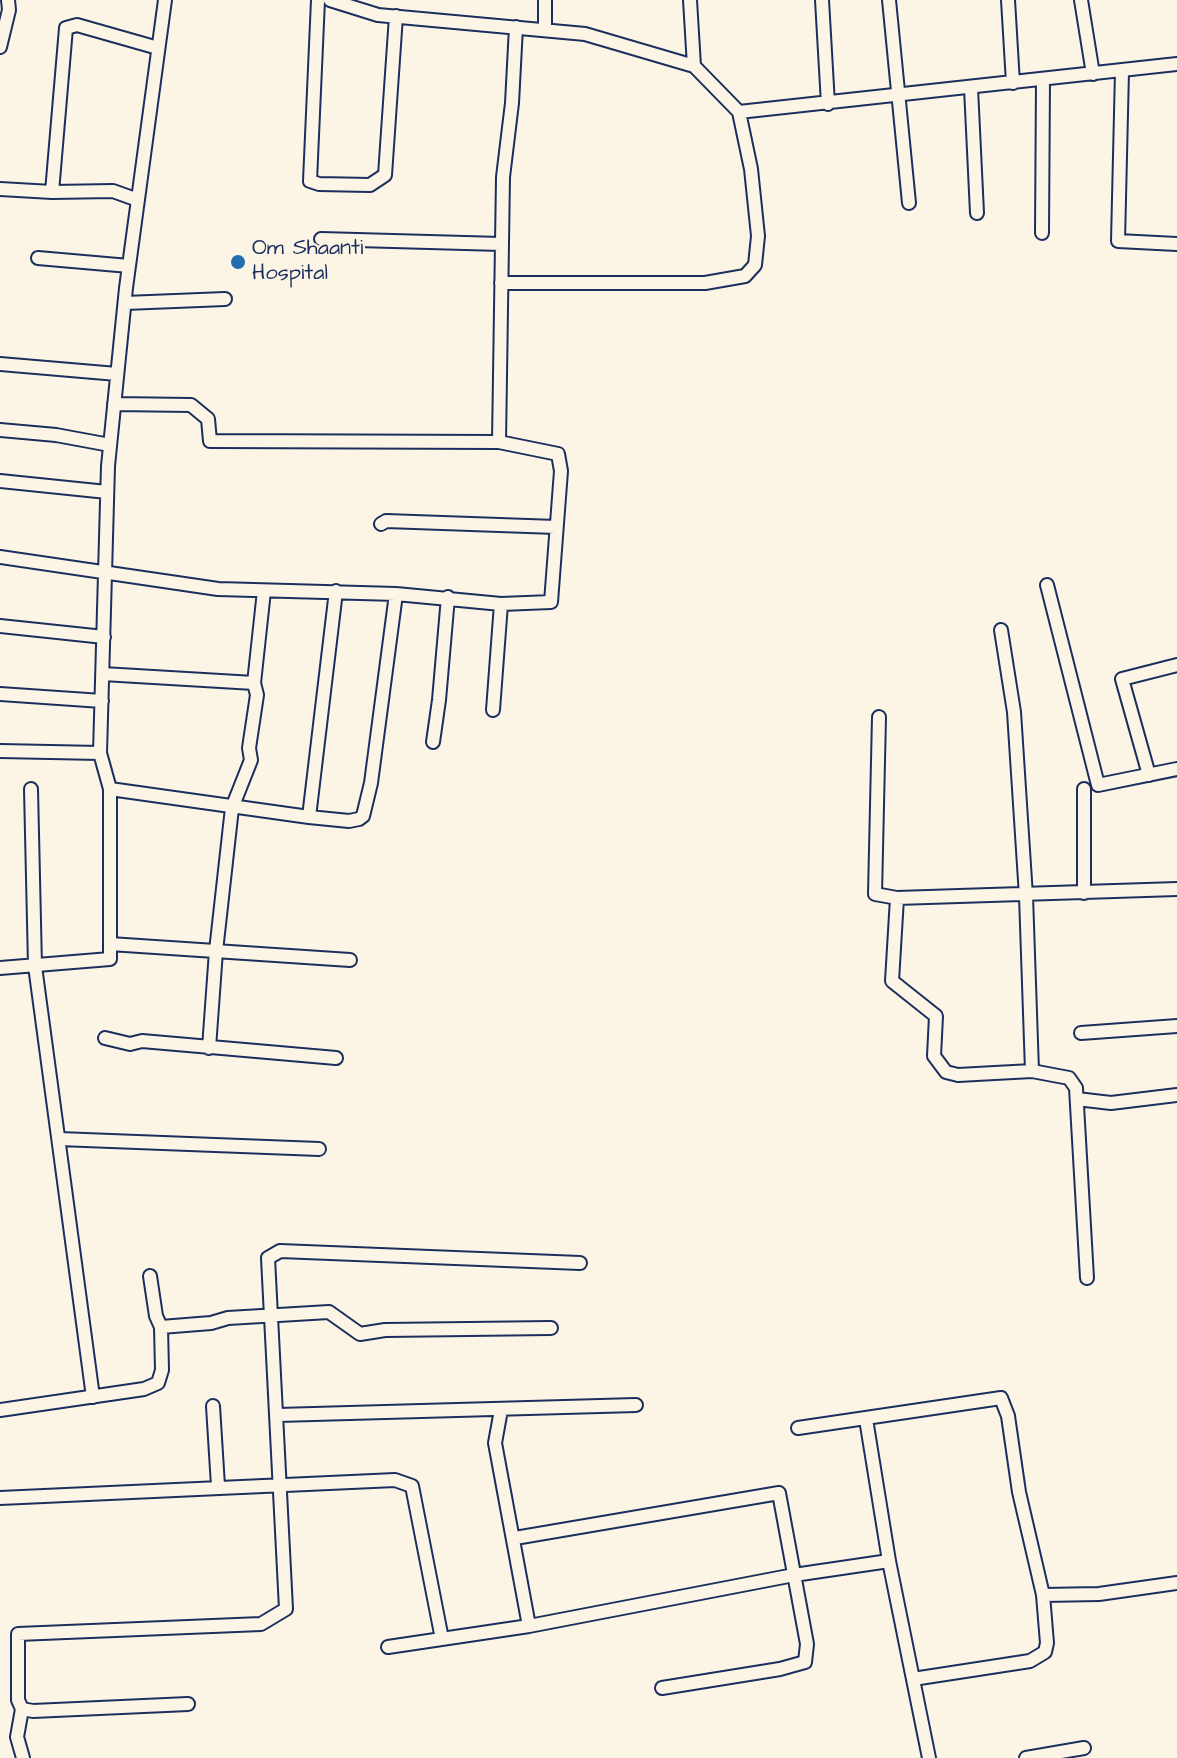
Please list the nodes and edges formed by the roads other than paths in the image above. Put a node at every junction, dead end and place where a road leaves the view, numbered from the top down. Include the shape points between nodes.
1 (8, 0) edge
2 (165, 0) edge
3 (318, 0) edge
4 (330, 0) edge
5 (545, 0) edge
6 (690, 0) edge
7 (822, 0) edge
8 (889, 0) edge
9 (1008, 0) edge
10 (1081, 0) edge
11 (396, 16) junction
12 (516, 27) junction
13 (545, 30) junction
14 (0, 47) edge
15 (158, 48) junction
16 (1177, 64) edge
17 (694, 66) junction
18 (1122, 71) junction
19 (1093, 74) junction
20 (1043, 80) junction
21 (1013, 83) junction
22 (971, 88) junction
23 (898, 96) junction
24 (828, 104) junction
25 (739, 112) junction
26 (0, 189) edge
27 (52, 192) junction
28 (138, 200) junction
29 (909, 202) dead end
30 (977, 213) dead end
31 (1042, 234) dead end
32 (321, 239) dead end
33 (501, 244) junction
34 (1177, 244) edge
35 (38, 258) dead end
36 (129, 266) junction
37 (501, 283) junction
38 (225, 299) dead end
39 (125, 303) junction
40 (0, 364) edge
41 (117, 374) junction
42 (114, 404) junction
43 (0, 430) edge
44 (499, 442) junction
45 (110, 445) junction
46 (0, 481) edge
47 (107, 492) junction
48 (381, 524) dead end
49 (556, 527) junction
50 (0, 557) edge
51 (105, 573) junction
52 (1047, 585) dead end
53 (264, 591) junction
54 (336, 591) junction
55 (396, 594) junction
56 (448, 597) junction
57 (501, 604) junction
58 (0, 626) edge
59 (1001, 630) dead end
60 (104, 637) junction
61 (1177, 664) edge
62 (103, 674) junction
63 (254, 683) junction
64 (0, 694) edge
65 (102, 701) junction
66 (494, 710) dead end
67 (879, 717) dead end
68 (433, 742) dead end
69 (0, 751) edge
70 (100, 753) junction
71 (1177, 769) edge
72 (1149, 775) junction
73 (31, 789) dead end
74 (110, 789) junction
75 (1084, 789) dead end
76 (232, 808) junction
77 (309, 817) junction
78 (1177, 889) edge
79 (1084, 893) junction
80 (1026, 896) junction
81 (897, 898) junction
82 (110, 944) junction
83 (216, 951) junction
84 (350, 960) dead end
85 (35, 966) junction
86 (0, 968) edge
87 (1177, 1026) edge
88 (1082, 1033) dead end
89 (105, 1038) dead end
90 (209, 1048) junction
91 (336, 1058) dead end
92 (1032, 1071) junction
93 (1177, 1095) edge
94 (1077, 1099) junction
95 (59, 1139) junction
96 (319, 1149) dead end
97 (580, 1263) dead end
98 (150, 1276) dead end
99 (1087, 1278) dead end
100 (273, 1318) junction
101 (161, 1327) junction
102 (551, 1328) dead end
103 (93, 1397) junction
104 (636, 1405) dead end
105 (213, 1406) dead end
106 (0, 1410) edge
107 (501, 1410) junction
108 (278, 1415) junction
109 (866, 1419) junction
110 (798, 1428) dead end
111 (279, 1483) junction
112 (218, 1486) junction
113 (0, 1498) edge
114 (514, 1538) junction
115 (889, 1561) junction
116 (794, 1575) junction
117 (1177, 1582) edge
118 (1043, 1595) junction
119 (530, 1626) junction
120 (442, 1639) junction
121 (388, 1647) dead end
122 (913, 1679) junction
123 (662, 1689) dead end
124 (188, 1704) dead end
125 (21, 1709) junction
126 (1084, 1748) dead end
127 (23, 1758) edge
128 (929, 1758) edge
129 (1026, 1758) edge

1 - 14 street
2 - 15 street
3 - 11 street via 310,181 319,184 370,185 384,175
4 - 11 street via 378,15
5 - 13 street
6 - 17 street
7 - 24 street
8 - 23 street
9 - 21 street
10 - 19 street
11 - 12 street
12 - 13 street
12 - 33 street
13 - 17 street via 585,34
15 - 27 street via 77,25 66,28
15 - 28 street
16 - 18 street
17 - 25 street
18 - 19 street
18 - 34 street via 1118,241
19 - 20 street
20 - 21 street
20 - 31 street
21 - 22 street
22 - 23 street
22 - 30 street
23 - 24 street
23 - 29 street
24 - 25 street
25 - 37 street via 751,169 758,236 755,265 745,276 705,283
26 - 27 street
27 - 28 street via 113,191
28 - 36 street
32 - 33 street
33 - 37 street
35 - 36 street
36 - 39 street
37 - 44 street
38 - 39 street
39 - 41 street
40 - 41 street
41 - 42 street
42 - 44 street via 191,405 208,419 210,441
42 - 45 street
43 - 45 street
44 - 49 street via 548,450 561,458
45 - 47 street
46 - 47 street
47 - 51 street
48 - 49 street via 386,521
49 - 57 street via 551,602
50 - 51 street
51 - 53 street via 218,589
51 - 60 street
52 - 72 street via 1098,785
53 - 54 street
53 - 63 street
54 - 55 street
54 - 77 street
55 - 56 street
55 - 77 street via 371,783 363,816 349,821
56 - 57 street
56 - 68 street
57 - 66 street
58 - 60 street
59 - 80 street via 1014,712
60 - 62 street
61 - 72 street via 1122,679
62 - 63 street
62 - 65 street
63 - 76 street via 257,695 249,748 251,760
64 - 65 street
65 - 70 street
67 - 81 street via 875,894
69 - 70 street
70 - 74 street
71 - 72 street
73 - 85 street
74 - 76 street
74 - 82 street
75 - 79 street
76 - 77 street
76 - 83 street
78 - 79 street
79 - 80 street
80 - 81 street
80 - 92 street
81 - 92 street via 892,981 936,1016 934,1056 946,1072 958,1075
82 - 83 street
82 - 85 street via 110,959
83 - 84 street
83 - 90 street
85 - 86 street
85 - 95 street
87 - 88 street
89 - 90 street via 130,1044 142,1041
90 - 91 street
92 - 94 street via 1069,1078
93 - 94 street via 1110,1103
94 - 99 street
95 - 96 street
95 - 103 street
97 - 100 street via 280,1251 268,1258
98 - 101 street
100 - 101 street via 228,1318
100 - 102 street via 329,1312 360,1334 385,1330
100 - 108 street
101 - 103 street via 162,1370 158,1383
103 - 106 street
104 - 107 street
105 - 112 street
107 - 108 street
107 - 114 street via 495,1443
108 - 111 street
109 - 110 street
109 - 115 street
109 - 118 street via 1001,1398 1008,1416 1019,1492
111 - 112 street
111 - 120 street via 395,1480 412,1485
111 - 125 street via 286,1609 261,1624 18,1634
112 - 113 street
114 - 116 street via 779,1493
114 - 119 street
115 - 116 street
115 - 122 street
116 - 119 street
116 - 123 street via 807,1644 805,1662
117 - 118 street via 1099,1594
118 - 122 street via 1045,1652 1030,1661
119 - 120 street
120 - 121 street
122 - 128 street
124 - 125 street
125 - 127 street via 17,1737
126 - 129 street

